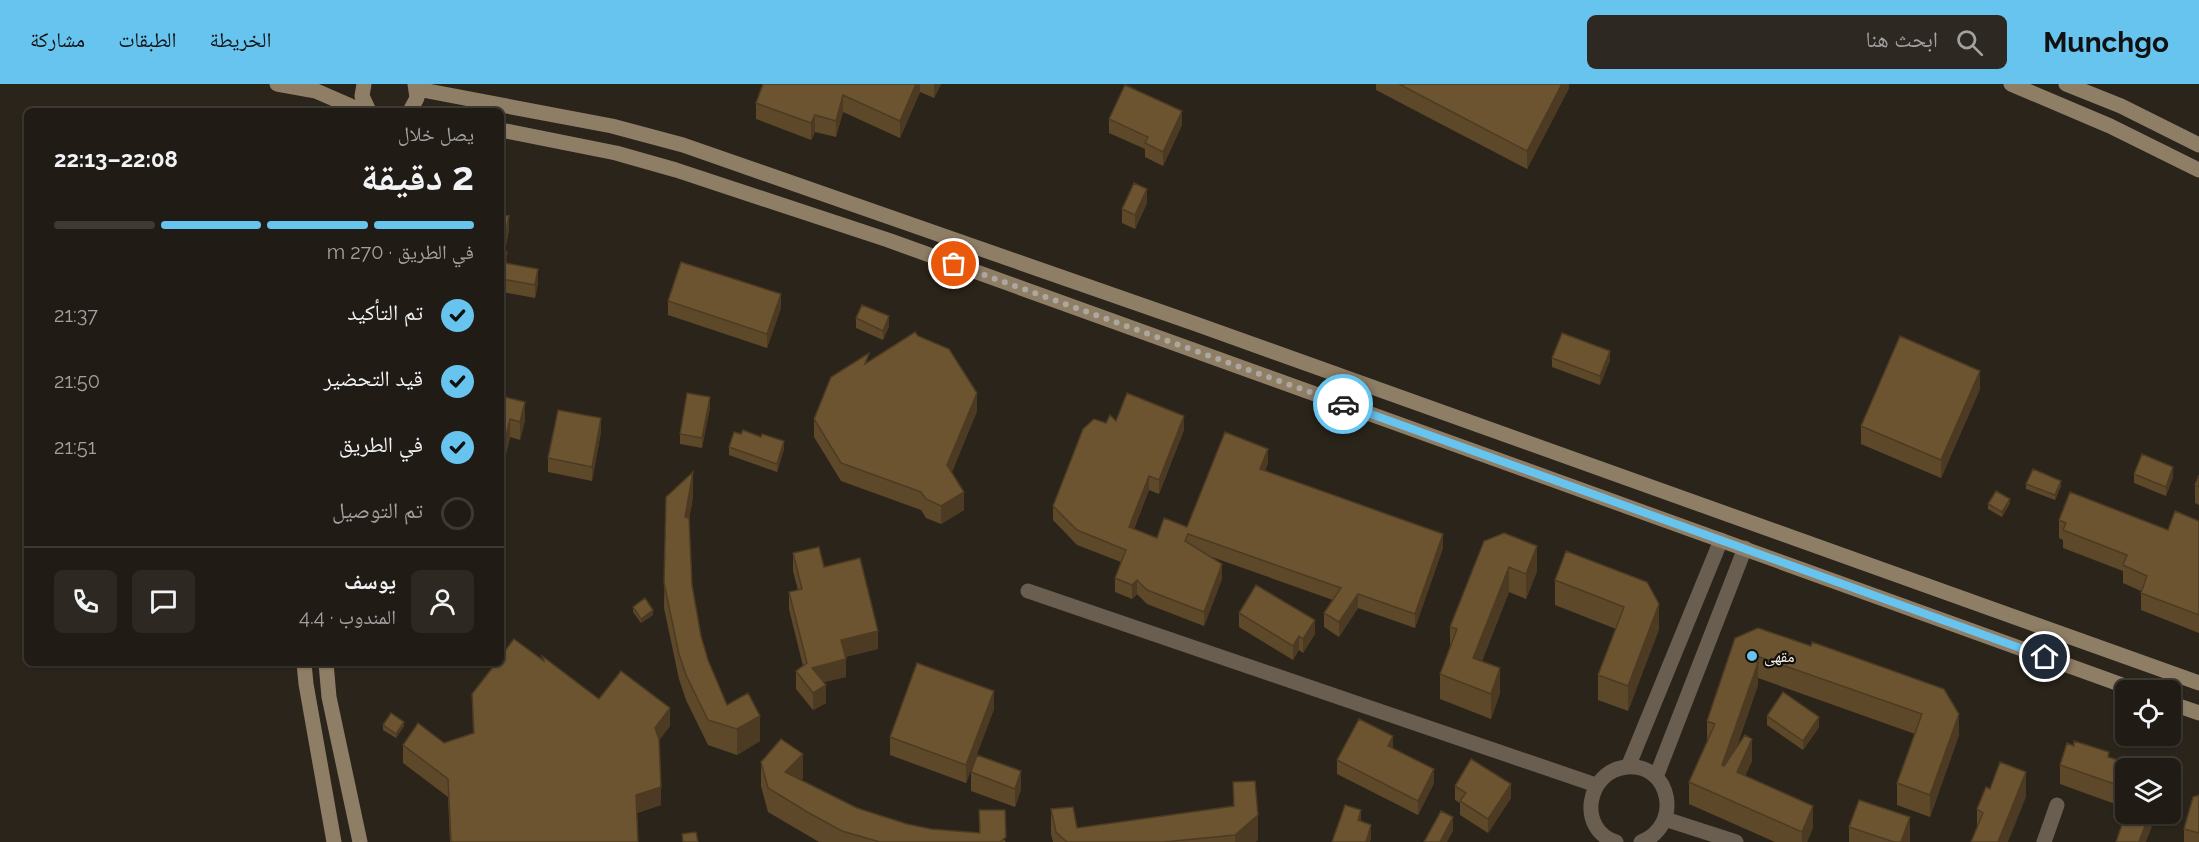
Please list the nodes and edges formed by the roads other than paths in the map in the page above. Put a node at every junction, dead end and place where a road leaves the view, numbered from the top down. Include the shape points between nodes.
1 (277, 84) edge
2 (335, 84) edge
3 (364, 84) edge
4 (2011, 84) edge
5 (2066, 84) edge
6 (416, 87) edge
7 (316, 91) junction
8 (355, 108) edge
9 (368, 108) edge
10 (412, 108) edge
11 (504, 131) edge
12 (2199, 145) edge
13 (2199, 170) edge
14 (1721, 540) junction
15 (1745, 548) junction
16 (1028, 591) dead end
17 (304, 666) edge
18 (326, 666) edge
19 (2115, 682) edge
20 (2199, 683) edge
21 (2181, 706) edge
22 (2199, 713) edge
23 (1628, 767) junction
24 (1656, 777) junction
25 (1596, 785) junction
26 (2057, 805) dead end
27 (1665, 819) junction
28 (334, 842) edge
29 (360, 842) edge
30 (1616, 842) edge
31 (1641, 842) edge
32 (1736, 842) edge
33 (2044, 842) edge

1 - 7 main road
2 - 7 main road
3 - 9 main road via 362,96
4 - 13 main road
5 - 12 main road
6 - 10 main road
6 - 20 main road via 612,126 683,145
7 - 8 main road
11 - 14 main road via 616,153 676,170 888,240
14 - 15 main road
14 - 23 street
15 - 19 main road
15 - 24 street
16 - 25 street
17 - 28 main road
18 - 29 main road via 329,697
21 - 22 main road
23 - 24 street
23 - 25 street via 1604,775
24 - 27 street via 1667,797
25 - 30 street via 1591,797 1593,822 1601,833
26 - 33 street
27 - 31 street via 1659,830
27 - 32 street

